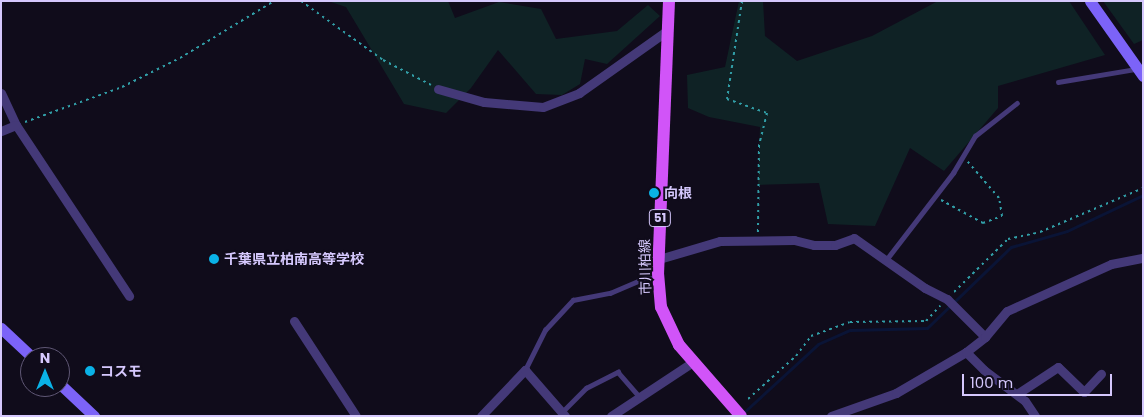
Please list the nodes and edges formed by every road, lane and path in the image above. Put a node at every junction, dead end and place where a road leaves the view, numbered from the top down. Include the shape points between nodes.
1 (274, 1) edge
2 (301, 1) edge
3 (669, 1) edge
4 (742, 1) edge
5 (1090, 1) edge
6 (668, 30) junction
7 (1140, 72) edge
8 (1058, 82) dead end
9 (438, 89) joint
10 (1, 93) edge
11 (1017, 103) dead end
12 (16, 125) junction
13 (1, 131) edge
14 (963, 156) junction
15 (1143, 188) edge
16 (936, 197) junction
17 (758, 239) junction
18 (1143, 258) edge
19 (659, 259) junction
20 (885, 261) junction
21 (658, 273) junction
22 (128, 296) dead end
23 (947, 299) junction
24 (294, 320) dead end
25 (1, 328) edge
26 (985, 337) junction
27 (21, 347) edge
28 (966, 352) junction
29 (693, 362) junction
30 (525, 370) junction
31 (1101, 374) dead end
32 (70, 393) edge
33 (1016, 394) junction
34 (640, 398) junction
35 (748, 399) dead end
36 (738, 412) edge
37 (562, 414) edge
38 (94, 416) edge
39 (356, 416) edge
40 (481, 416) edge
41 (611, 416) edge
42 (831, 416) edge
43 (1035, 416) edge

1 - 12 path via 180,58 122,87
2 - 9 path via 383,60
3 - 6 main road, 市川柏線 / 51
4 - 17 path via 727,99 767,114 760,145
5 - 7 street
6 - 9 street via 579,93 543,107 484,102
6 - 19 main road, 市川柏線 / 51
7 - 8 lane
10 - 12 street
11 - 14 lane via 984,127
12 - 13 street
12 - 22 street
14 - 16 lane
14 - 16 path via 999,198 1002,216 983,223
15 - 23 path via 1040,232 1008,239
16 - 20 lane
17 - 19 street via 720,241
17 - 20 street via 835,245 854,238
18 - 26 street via 1111,264 1006,311
19 - 21 main road, 市川柏線 / 51
20 - 23 street
21 - 29 main road, 市川柏線 / 51 via 666,323
21 - 30 lane via 610,293 573,300 545,330
23 - 26 street
23 - 35 path via 926,321 850,322 811,336 796,356
24 - 39 street
25 - 27 street
26 - 28 street
28 - 33 street
28 - 42 street via 896,393
29 - 34 street
29 - 36 main road, 市川柏線 / 51
30 - 37 street
30 - 40 street
31 - 33 street via 1084,392 1058,367
32 - 38 street
33 - 43 street
34 - 37 lane via 618,372 586,388
34 - 41 street

